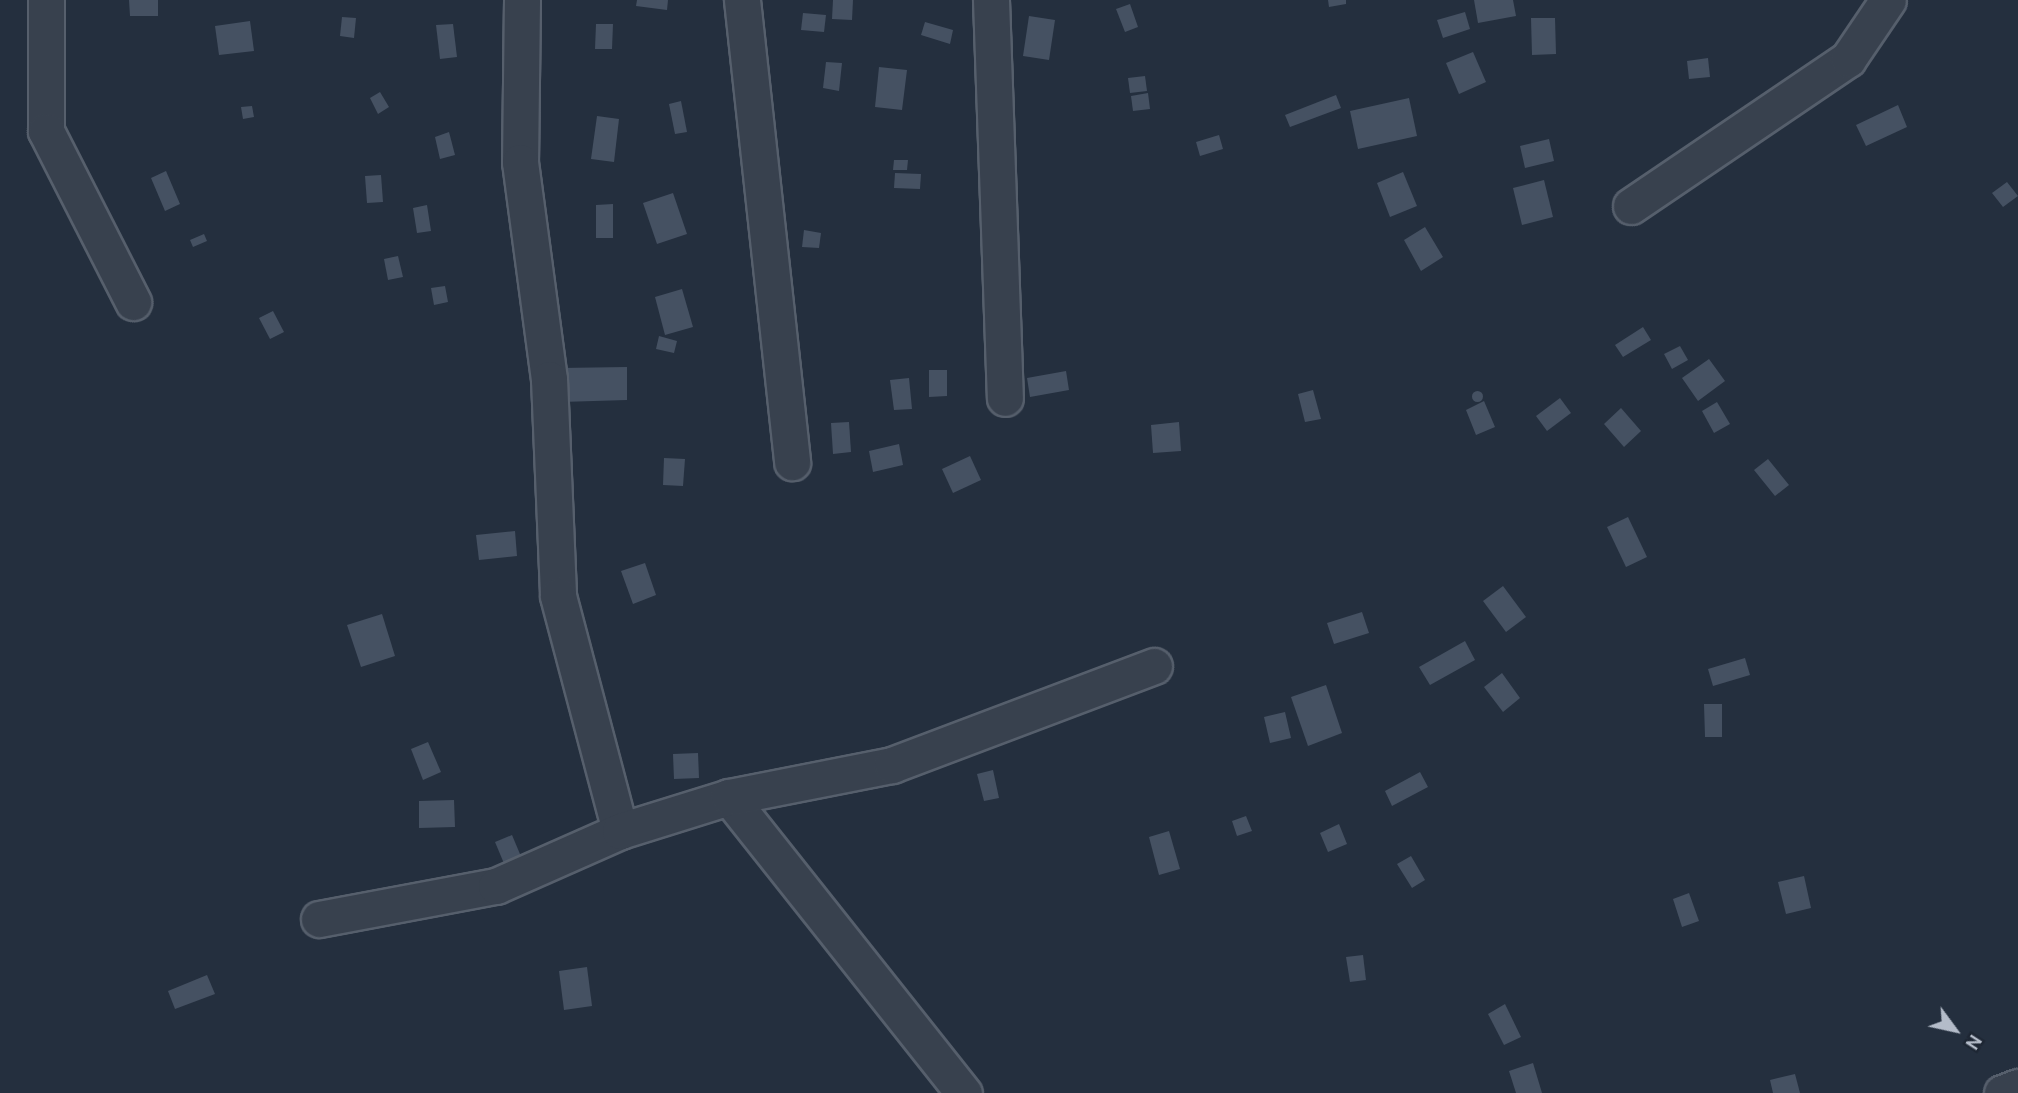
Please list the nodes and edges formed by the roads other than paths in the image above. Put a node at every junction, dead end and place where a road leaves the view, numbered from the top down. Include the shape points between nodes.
1 (46, 0) edge
2 (522, 0) edge
3 (742, 0) edge
4 (991, 0) edge
5 (1888, 0) edge
6 (1631, 206) dead end
7 (133, 302) dead end
8 (1005, 398) dead end
9 (792, 462) dead end
10 (1153, 666) dead end
11 (730, 797) junction
12 (620, 831) junction
13 (319, 919) dead end
14 (2018, 1087) edge
15 (964, 1093) edge
16 (2002, 1093) edge

1 - 7 street via 46,131
2 - 12 street via 520,162 549,379 558,596
3 - 9 street
4 - 8 street
5 - 6 street via 1848,59
10 - 11 street via 891,765
11 - 12 street
11 - 15 street
12 - 13 street via 496,886
14 - 16 street

